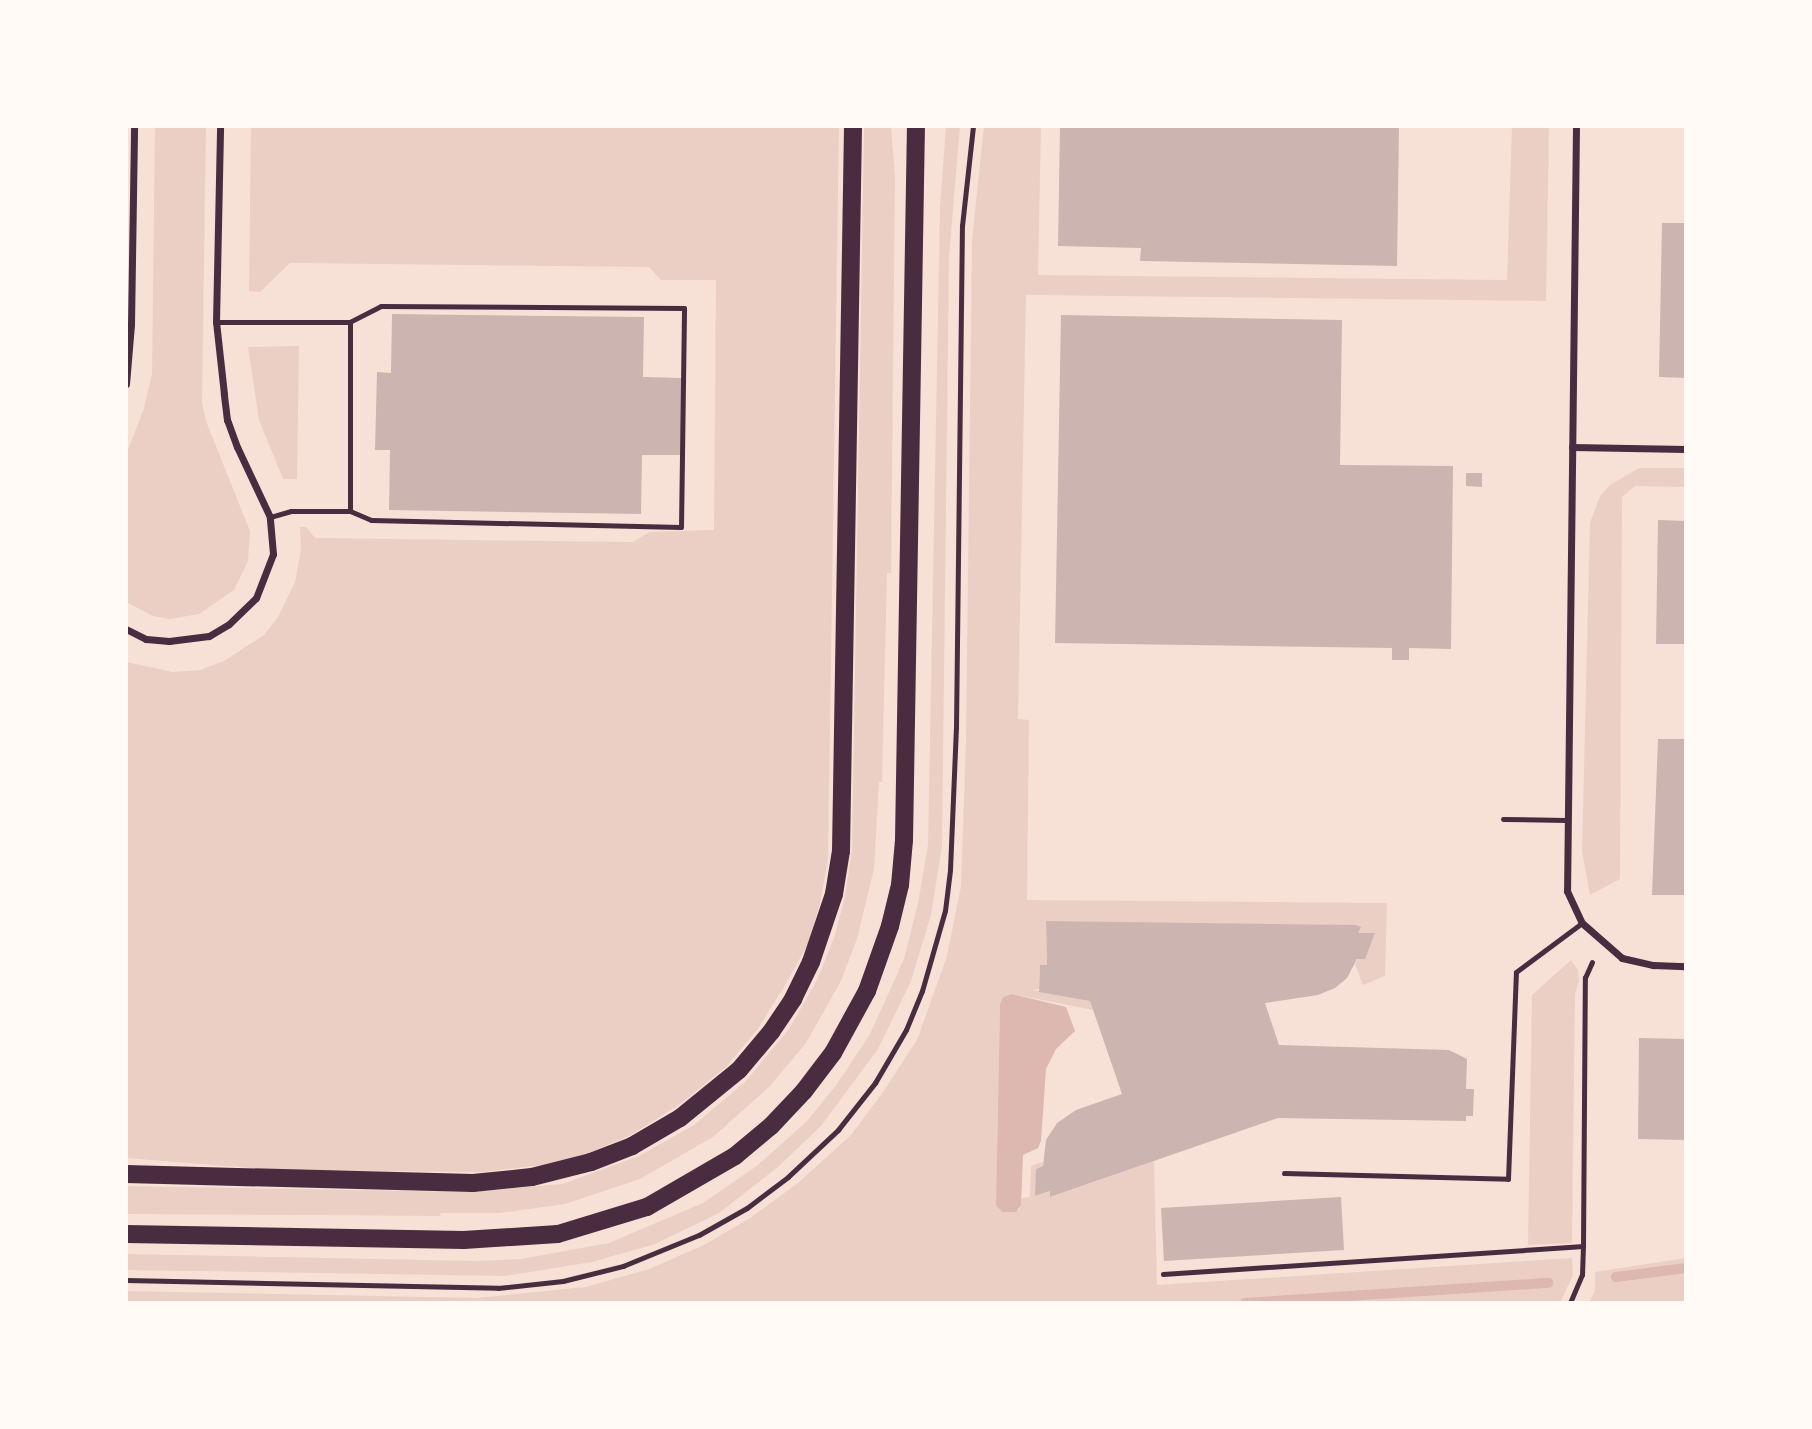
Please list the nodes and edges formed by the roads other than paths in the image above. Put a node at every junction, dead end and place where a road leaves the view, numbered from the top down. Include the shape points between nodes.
1 (134, 126) edge
2 (220, 126) edge
3 (853, 126) edge
4 (916, 126) edge
5 (1576, 126) edge
6 (129, 279) edge
7 (216, 321) junction
8 (350, 322) junction
9 (126, 384) edge
10 (1572, 447) junction
11 (1686, 449) edge
12 (349, 511) junction
13 (270, 517) junction
14 (126, 629) edge
15 (1503, 819) dead end
16 (1566, 820) junction
17 (1582, 923) junction
18 (1686, 966) edge
19 (1284, 1173) dead end
20 (126, 1174) edge
21 (126, 1234) edge

1 - 6 street
2 - 7 street
3 - 20 main road via 841,851 834,894 811,962 771,1032 739,1070 680,1118 632,1146 532,1177 473,1183
4 - 21 main road via 900,885 867,990 832,1053 804,1091 735,1156 647,1207 558,1234 464,1240
5 - 10 street
6 - 9 street
7 - 8 lane
7 - 13 street via 228,420
8 - 12 lane
8 - 12 lane via 381,306 684,308 681,527 371,520
10 - 11 street
10 - 16 street
12 - 13 lane via 291,510
13 - 14 street via 273,554 264,582 256,598 229,624 209,636 169,641 146,639
15 - 16 lane
16 - 17 street via 1567,891
17 - 18 street via 1622,958
17 - 19 lane via 1516,972 1508,1179

